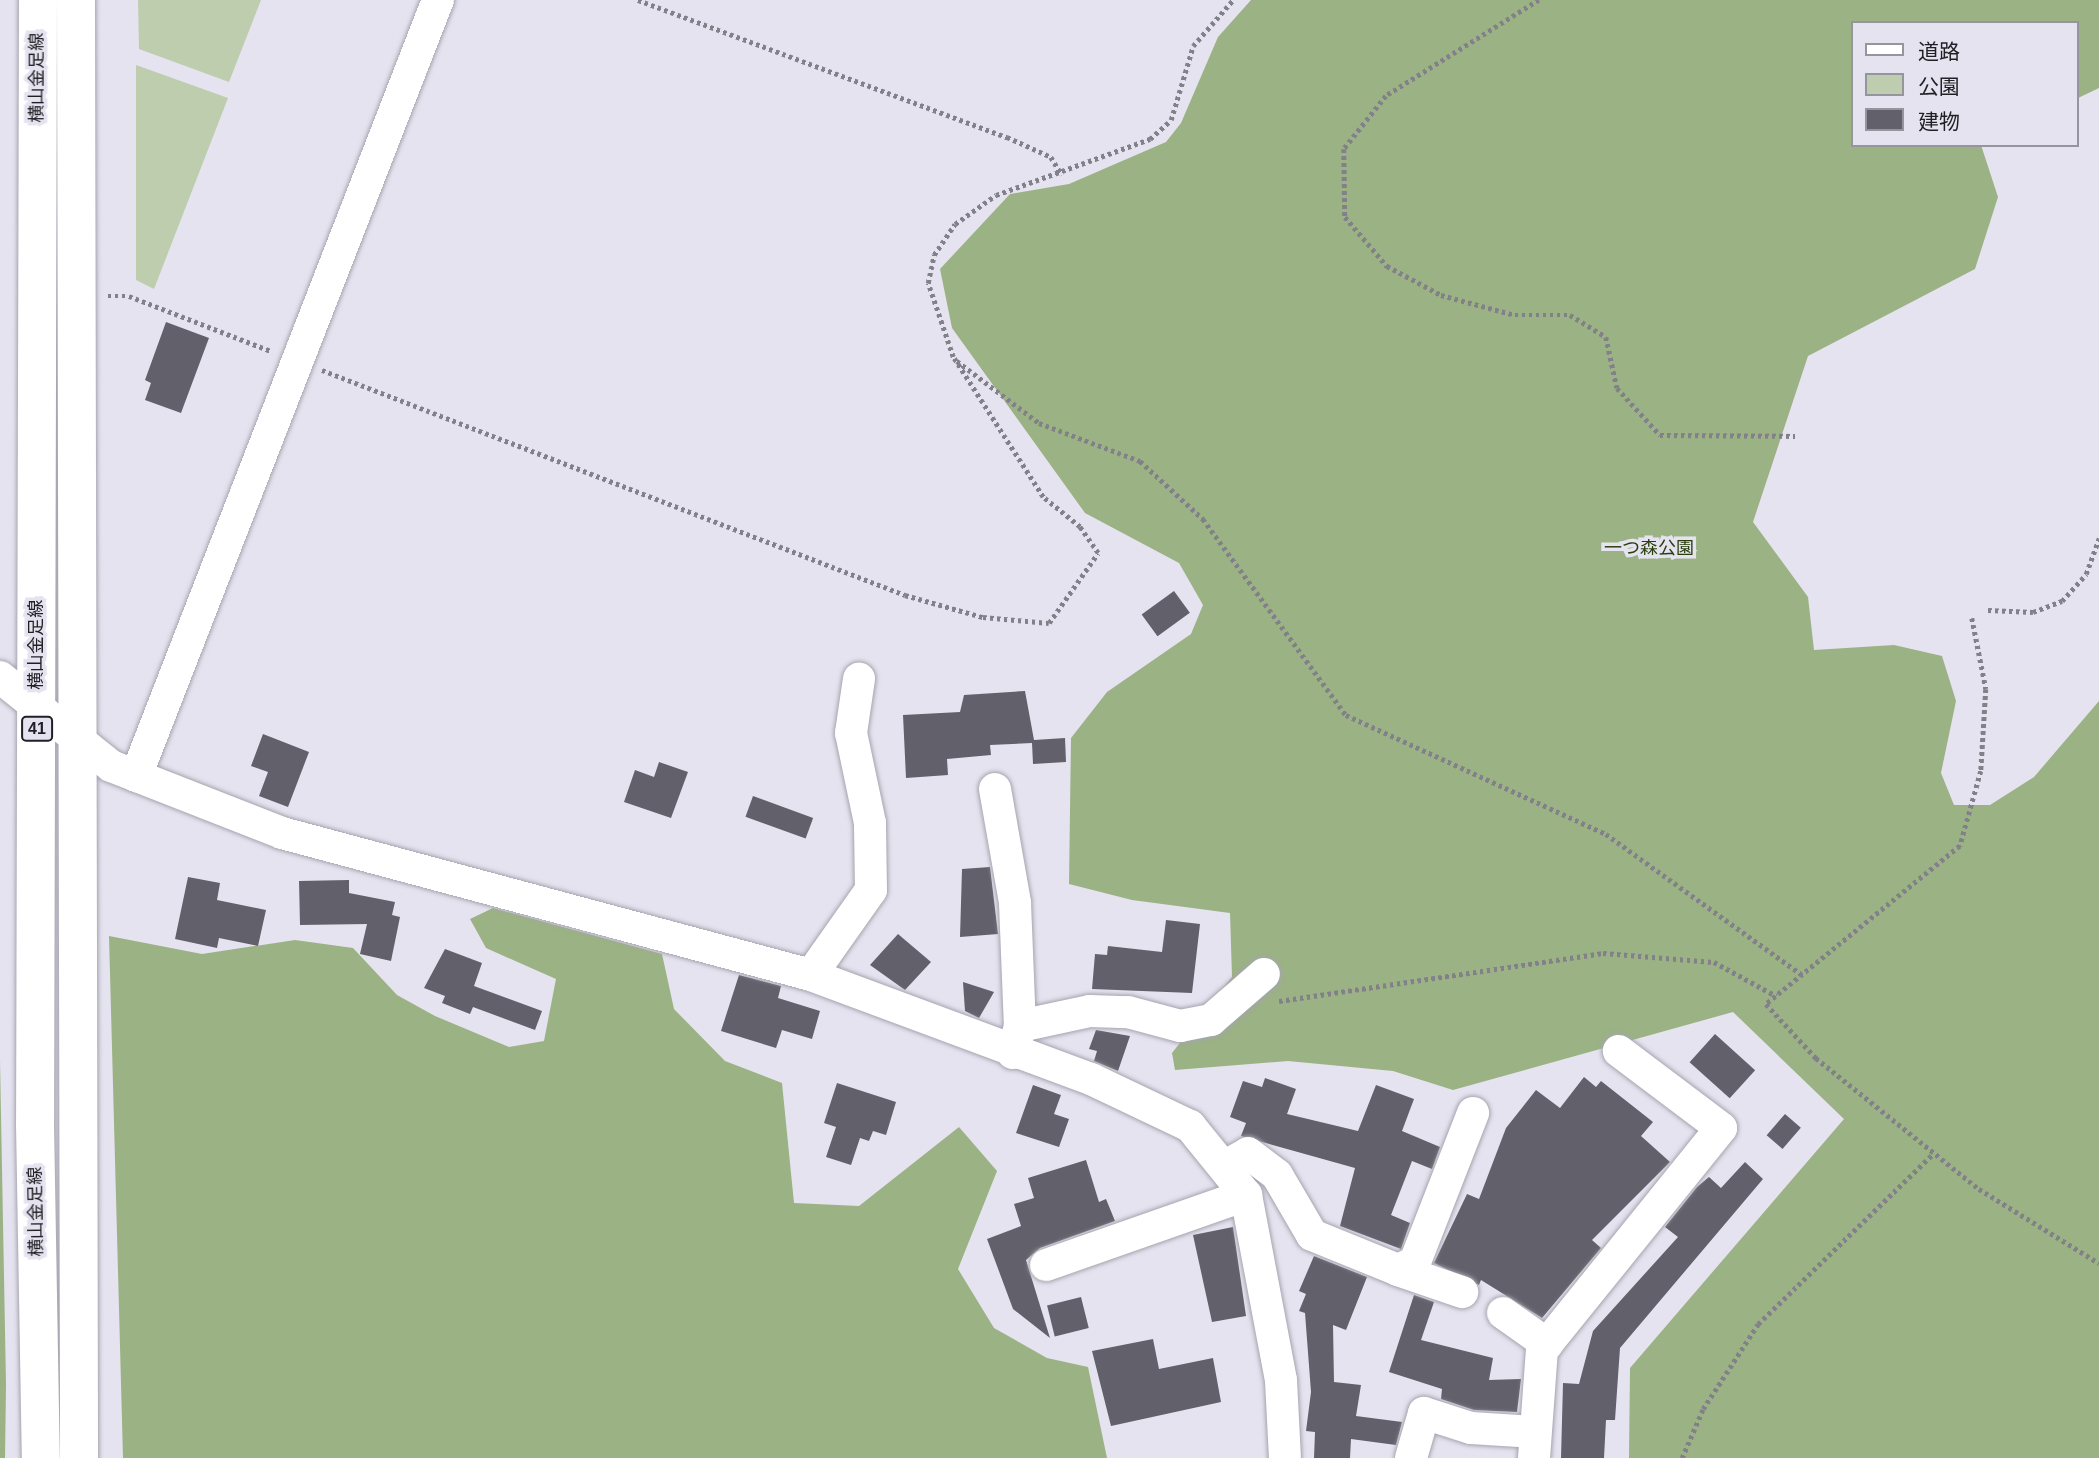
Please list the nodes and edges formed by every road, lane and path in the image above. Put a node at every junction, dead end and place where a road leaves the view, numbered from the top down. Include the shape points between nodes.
1 (37, 0) edge
2 (76, 0) edge
3 (438, 0) edge
4 (638, 0) edge
5 (1233, 0) edge
6 (1539, 0) edge
7 (1062, 175) junction
8 (77, 295) junction
9 (953, 357) junction
10 (299, 361) junction
11 (1795, 436) dead end
12 (2099, 538) edge
13 (1988, 610) dead end
14 (1972, 618) dead end
15 (0, 677) edge
16 (859, 680) dead end
17 (37, 705) junction
18 (78, 743) junction
19 (136, 776) junction
20 (995, 789) dead end
21 (811, 975) junction
22 (1802, 975) junction
23 (1269, 988) joint
24 (1776, 996) junction
25 (1017, 1040) junction
26 (1619, 1051) dead end
27 (1473, 1113) dead end
28 (1934, 1153) junction
29 (1224, 1166) junction
30 (1246, 1195) junction
31 (2099, 1263) edge
32 (1046, 1265) dead end
33 (1398, 1270) junction
34 (1462, 1292) dead end
35 (1503, 1313) dead end
36 (1547, 1344) junction
37 (1535, 1445) edge
38 (41, 1458) edge
39 (79, 1458) edge
40 (1285, 1458) edge
41 (1411, 1458) edge
42 (1682, 1458) edge

1 - 17 main road, 横山金足線 / 41
2 - 8 main road, 41
3 - 10 street
4 - 7 path via 1007,137 1051,157
5 - 7 path via 1193,46 1171,120 1150,139
6 - 11 path via 1386,96 1344,149 1345,217 1387,266 1441,295 1516,315 1570,315 1606,337 1617,388 1660,435
7 - 9 path via 996,195 955,224 934,255 928,283
8 - 10 path via 129,296
8 - 18 main road, 41
9 - 10 path via 1043,497 1080,527 1098,553 1049,624 983,617 905,596
9 - 22 path via 1039,423 1140,461 1203,519 1346,715 1606,834
10 - 19 street
12 - 13 path via 2086,573 2062,601 2033,612
14 - 22 path via 1986,689 1981,771 1959,846
15 - 17 street
16 - 21 street via 851,733 870,823 871,890
17 - 18 street
17 - 38 main road, 横山金足線 / 41
18 - 19 street
18 - 39 main road, 41
19 - 21 street via 282,834
20 - 25 street via 1014,903
21 - 25 street
22 - 24 path
23 - 24 path via 1603,953 1714,962
23 - 25 street via 1211,1020 1180,1026 1128,1012 1090,1011
24 - 28 path via 1766,1004 1816,1058
25 - 29 street via 1190,1126
26 - 36 street via 1721,1128
27 - 33 street via 1415,1262
28 - 31 path via 1979,1189
28 - 42 path via 1758,1324 1703,1409
29 - 30 street
29 - 33 street via 1248,1153 1277,1175 1312,1235
30 - 32 street
30 - 40 street via 1281,1380
33 - 34 street
35 - 36 street
36 - 37 street
37 - 41 street via 1424,1413

